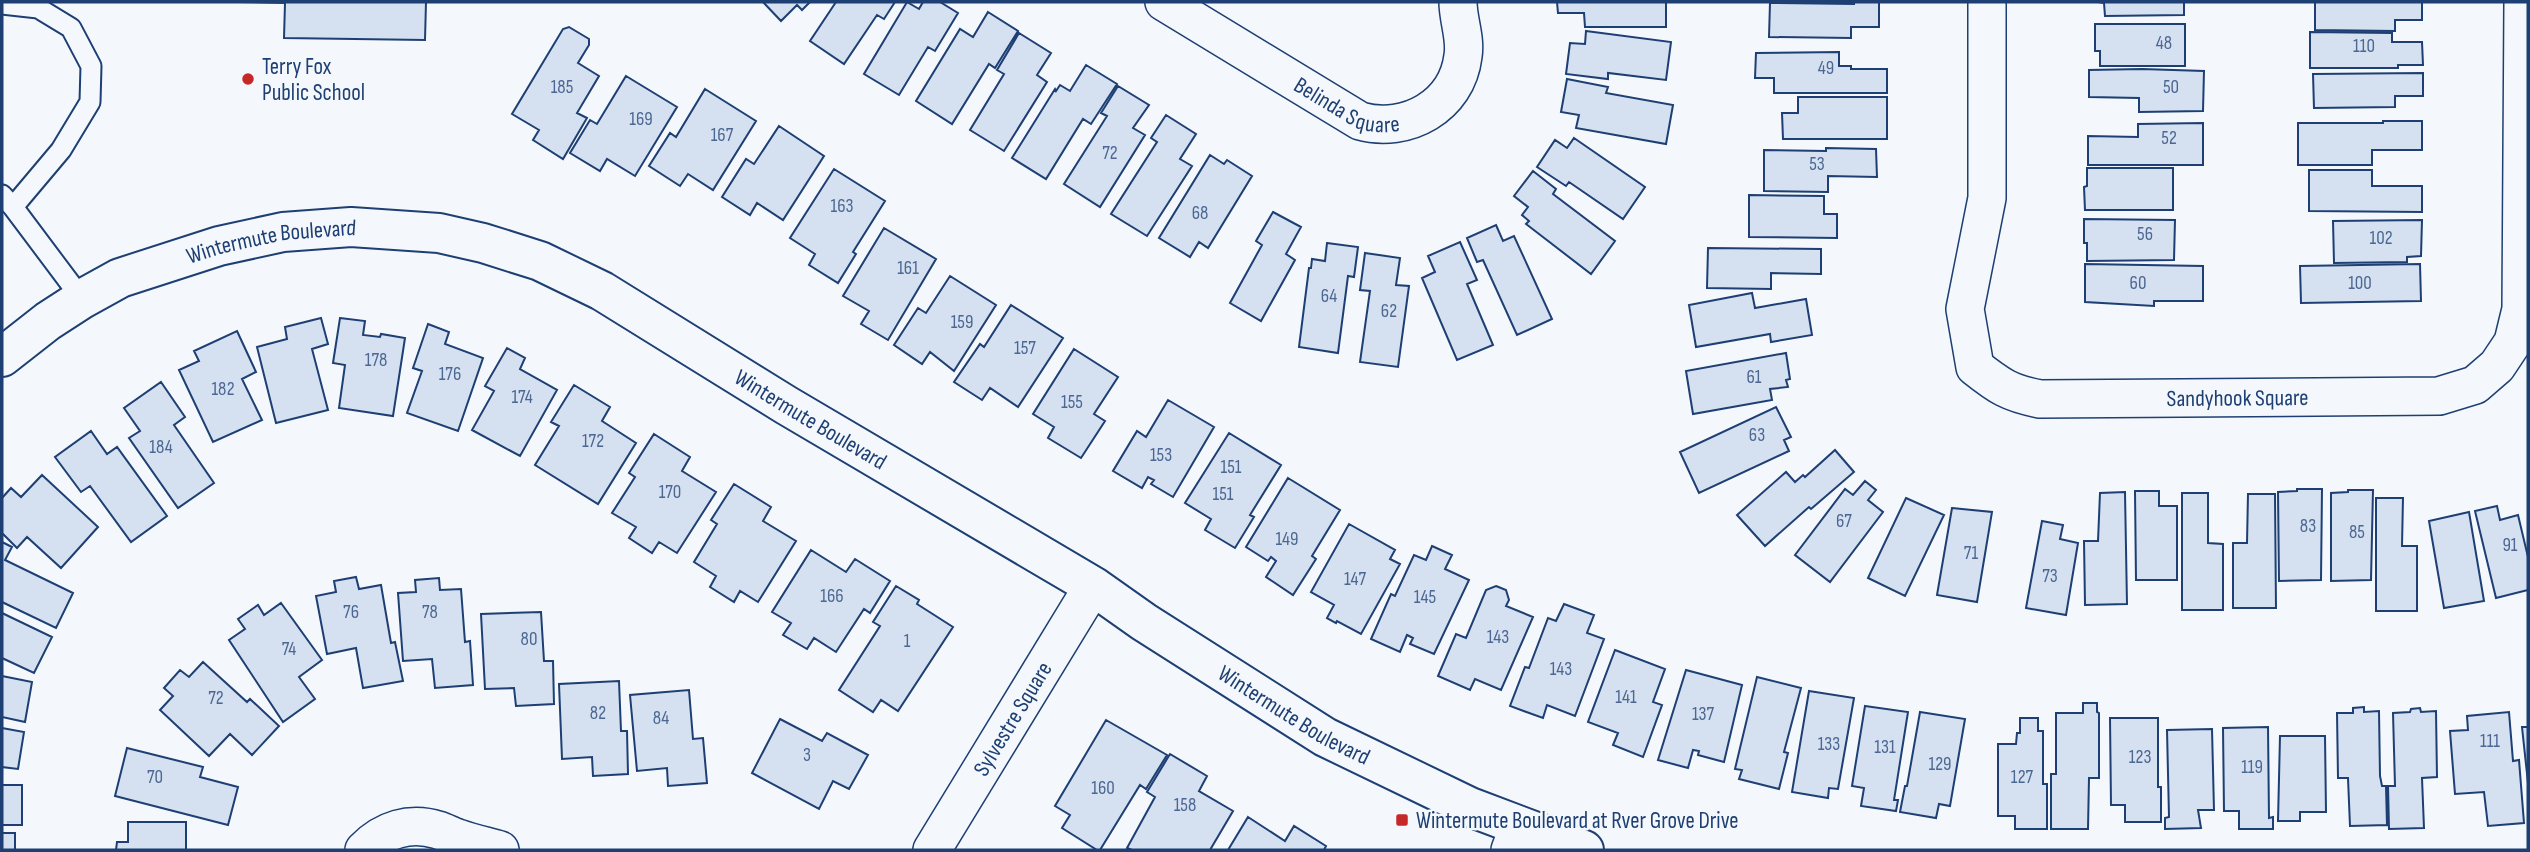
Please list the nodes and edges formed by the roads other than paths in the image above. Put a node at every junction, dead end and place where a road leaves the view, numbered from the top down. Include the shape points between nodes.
1 (1164, 2) edge
2 (1458, 2) edge
3 (1987, 2) edge
4 (2523, 2) edge
5 (2, 4) edge
6 (7, 201) edge
7 (82, 299) junction
8 (2, 357) edge
9 (1093, 586) junction
10 (1515, 838) edge
11 (364, 850) edge
12 (500, 850) edge
13 (932, 850) edge
14 (1584, 850) edge

1 - 2 street, Belinda Square via 1360,121 1394,125 1429,112 1458,78 1463,56
3 - 4 street, Sandyhook Square via 1987,198 1965,309 1975,367 2002,388 2040,399 2439,396 2475,385 2497,366 2514,342 2521,309
5 - 6 lane via 38,8 71,28 91,66 90,102 61,150
6 - 7 lane
7 - 8 street, Wintermute Boulevard
7 - 9 street, Wintermute Boulevard via 147,267 283,232 390,228 483,243 540,261 602,291
9 - 10 street, Wintermute Boulevard via 1325,737 1470,807
9 - 13 street, Sylvestre Square
10 - 14 street, Wintermute Boulevard
11 - 12 street via 388,832 408,826 440,830

